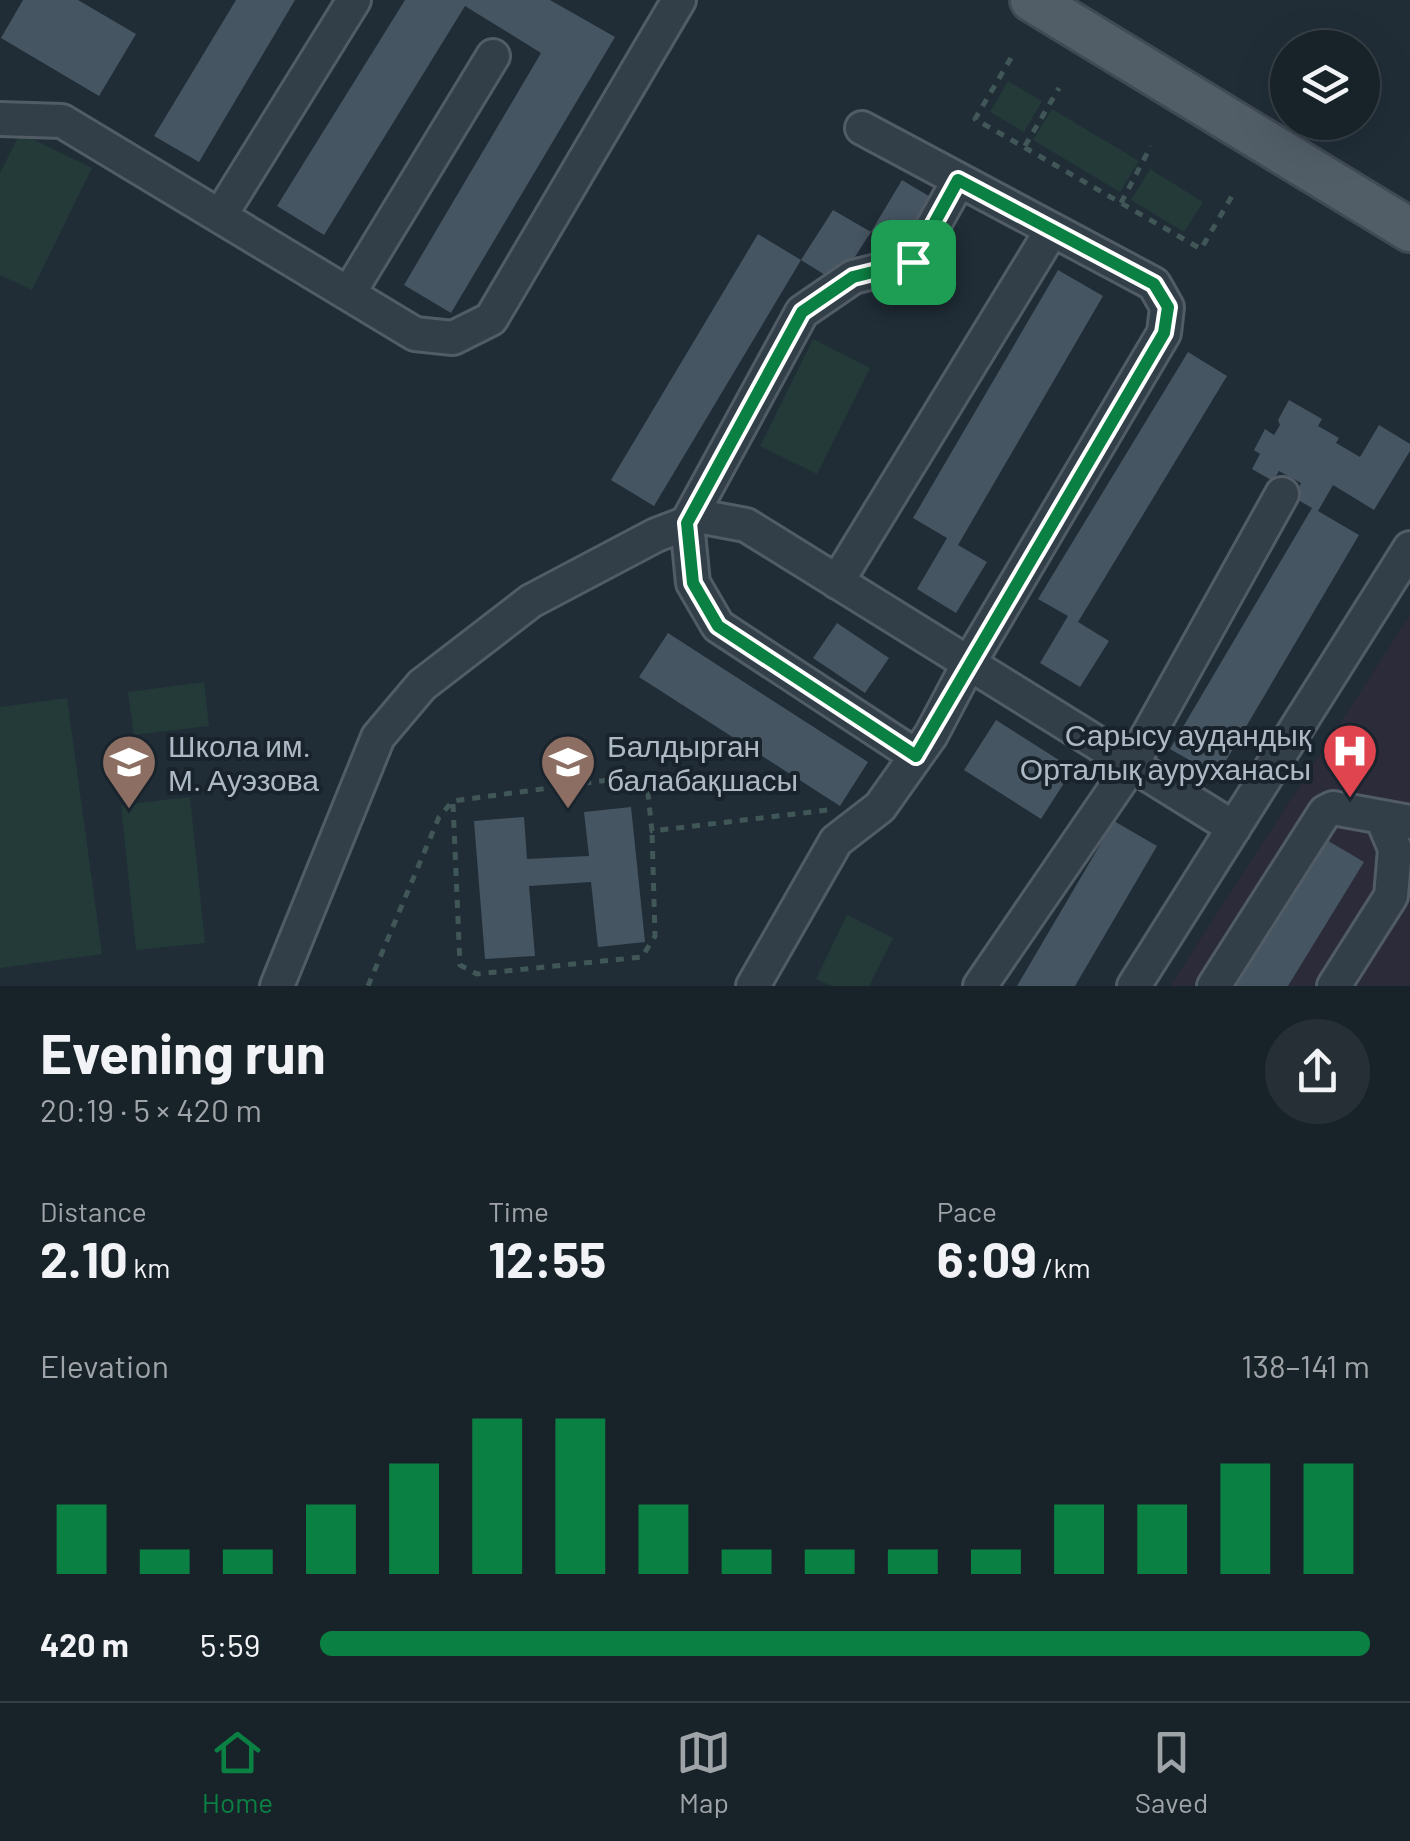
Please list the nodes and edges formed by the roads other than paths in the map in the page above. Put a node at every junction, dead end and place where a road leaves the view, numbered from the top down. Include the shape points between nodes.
1 (354, 0) edge
2 (678, 0) edge
3 (1032, 0) edge
4 (493, 56) dead end
5 (0, 119) edge
6 (862, 128) dead end
7 (958, 180) junction
8 (220, 216) junction
9 (1052, 230) junction
10 (1410, 230) edge
11 (348, 294) junction
12 (1282, 494) dead end
13 (687, 523) junction
14 (1410, 548) edge
15 (838, 582) junction
16 (969, 662) junction
17 (916, 756) junction
18 (1132, 764) junction
19 (1396, 820) edge
20 (1234, 828) junction
21 (277, 986) edge
22 (753, 986) edge
23 (980, 986) edge
24 (1134, 986) edge
25 (1214, 986) edge
26 (1334, 986) edge

1 - 8 street
2 - 11 street via 491,319 453,338 434,338 415,334
3 - 10 main road
4 - 11 street
5 - 8 street via 62,121
6 - 7 street
7 - 9 street
7 - 13 street via 913,262 853,277 802,312
8 - 11 street
9 - 15 street
9 - 16 street via 1154,284 1168,307 1164,333
12 - 18 street
13 - 15 street via 703,517 746,525
13 - 17 street via 693,583 718,626
13 - 21 street via 531,601 422,685 378,737
14 - 20 street
15 - 16 street
16 - 17 street
16 - 18 street
17 - 22 street via 880,808 836,841
18 - 20 street
18 - 23 street
19 - 25 street via 1325,812
19 - 26 street via 1391,896
20 - 24 street

